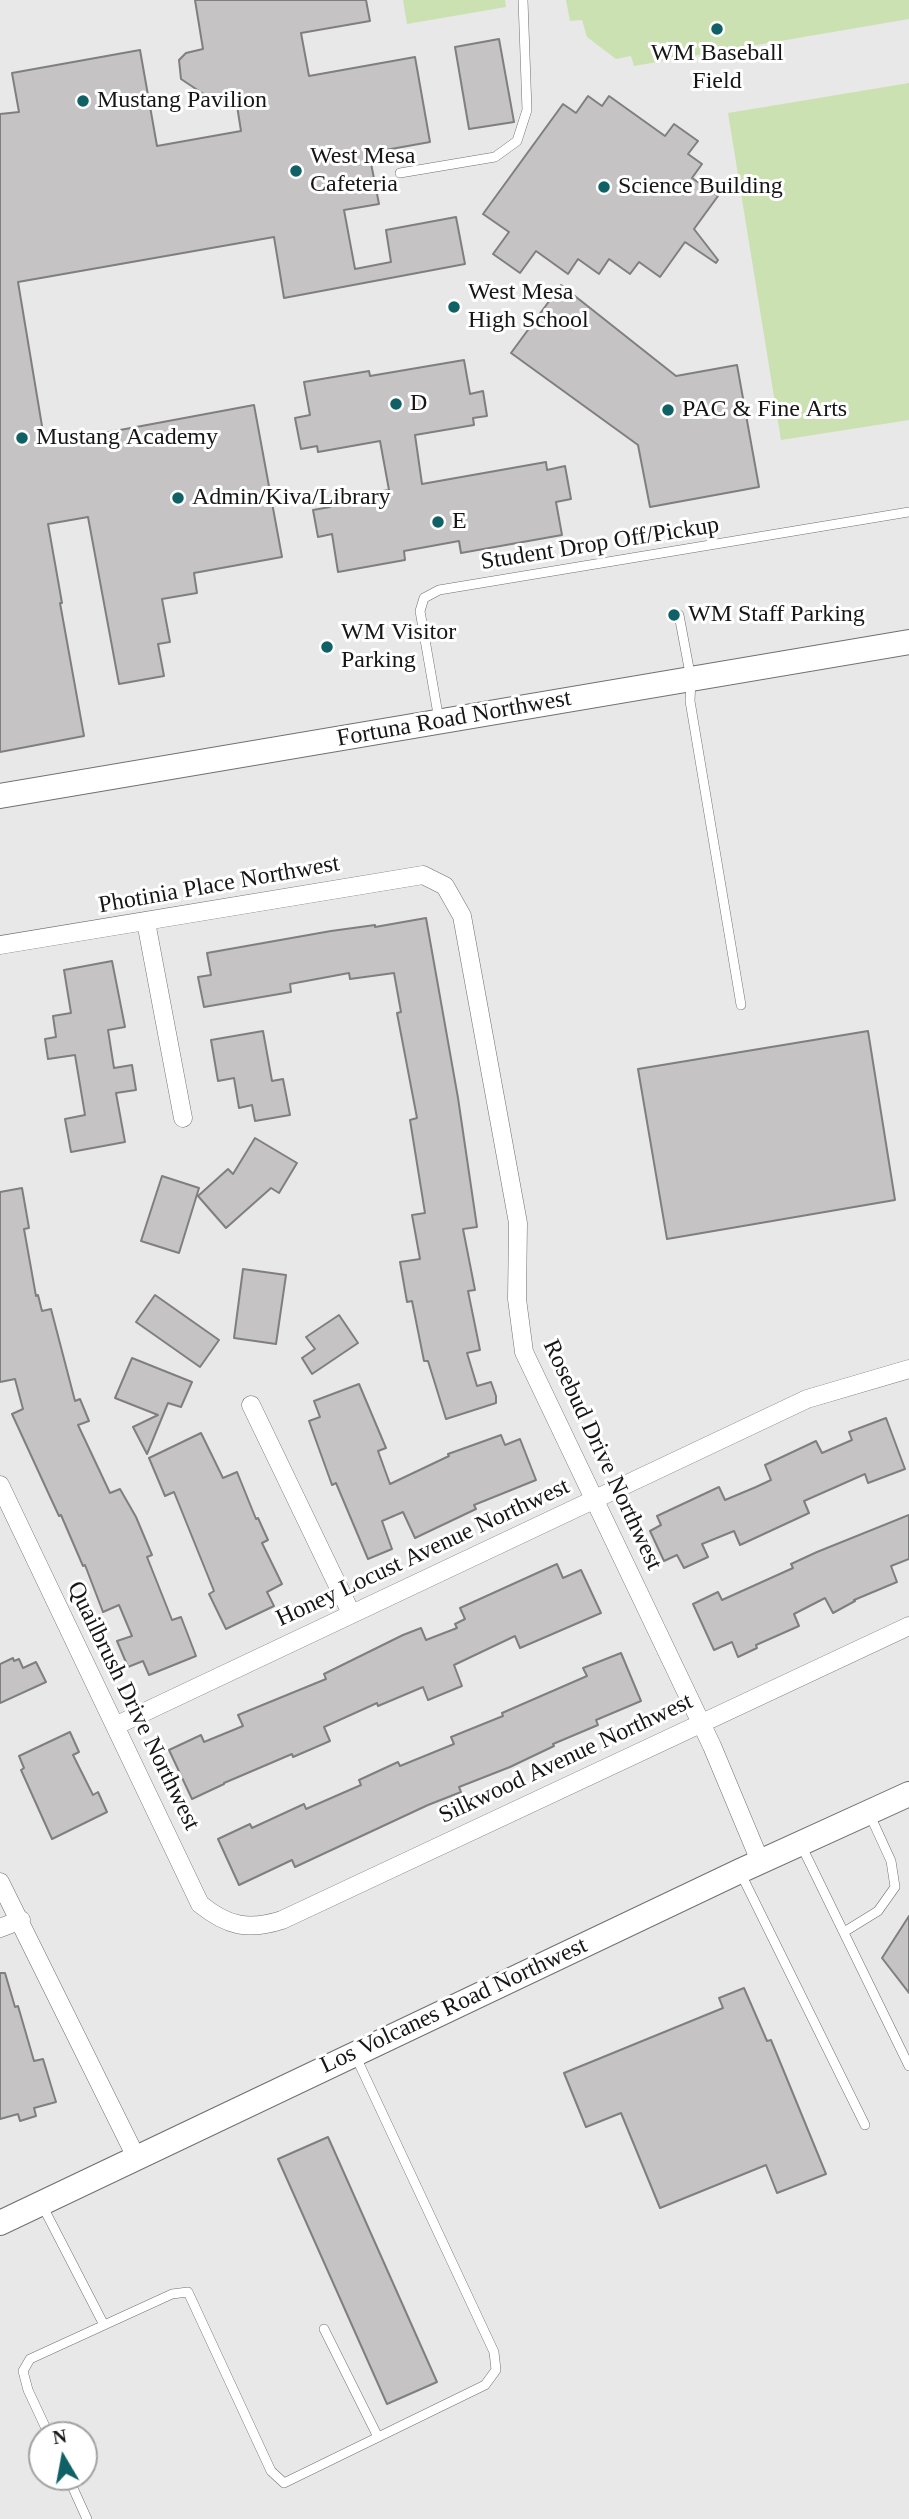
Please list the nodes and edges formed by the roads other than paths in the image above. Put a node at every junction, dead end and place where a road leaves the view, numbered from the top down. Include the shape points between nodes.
1 (523, 0) edge
2 (400, 173) dead end
3 (909, 512) edge
4 (679, 615) dead end
5 (909, 642) edge
6 (691, 679) junction
7 (440, 722) junction
8 (0, 796) edge
9 (444, 886) joint
10 (146, 922) junction
11 (0, 946) edge
12 (741, 1005) dead end
13 (183, 1118) dead end
14 (909, 1369) edge
15 (251, 1405) dead end
16 (0, 1485) edge
17 (593, 1500) junction
18 (351, 1613) junction
19 (909, 1626) edge
20 (700, 1722) junction
21 (116, 1726) junction
22 (909, 1794) edge
23 (868, 1812) junction
24 (800, 1843) junction
25 (750, 1866) junction
26 (0, 1882) edge
27 (20, 1920) junction
28 (242, 1926) joint
29 (0, 1928) edge
30 (844, 1932) junction
31 (354, 2054) junction
32 (909, 2066) edge
33 (864, 2125) dead end
34 (136, 2157) junction
35 (41, 2203) junction
36 (0, 2223) edge
37 (104, 2325) junction
38 (324, 2329) dead end
39 (42, 2421) edge
40 (378, 2437) junction
41 (74, 2491) edge
42 (87, 2519) edge

1 - 2 lane via 527,110 517,141 495,157
3 - 7 lane, Student Drop Off/Pickup via 439,590 424,598 420,611
4 - 6 lane
5 - 6 street, Fortuna Road Northwest
6 - 7 street, Fortuna Road Northwest
6 - 12 lane via 690,701
7 - 8 street, Fortuna Road Northwest
9 - 10 street, Photinia Place Northwest via 423,875
9 - 17 street, Rosebud Drive Northwest via 462,916 518,1223 517,1299 524,1352
10 - 11 street, Photinia Place Northwest
10 - 13 street
14 - 17 street, Honey Locust Avenue Northwest via 807,1399
15 - 18 street
16 - 21 street, Quailbrush Drive Northwest
17 - 18 street, Honey Locust Avenue Northwest
17 - 20 street, Rosebud Drive Northwest
18 - 21 street, Honey Locust Avenue Northwest
19 - 20 street, Silkwood Avenue Northwest
20 - 25 street, Rosebud Drive Northwest
20 - 28 street, Silkwood Avenue Northwest via 282,1920
21 - 28 street, Quailbrush Drive Northwest via 200,1904 217,1918
22 - 23 street, Los Volcanes Road Northwest
23 - 24 street, Los Volcanes Road Northwest
23 - 30 lane via 891,1861 895,1887 878,1911
24 - 25 street, Los Volcanes Road Northwest
24 - 30 lane
25 - 31 street, Los Volcanes Road Northwest
25 - 33 lane
26 - 27 street
27 - 29 street
27 - 34 street
30 - 32 lane
31 - 34 street, Los Volcanes Road Northwest
31 - 40 lane via 494,2352 496,2370 485,2385
34 - 35 street, Los Volcanes Road Northwest
35 - 36 street, Los Volcanes Road Northwest
35 - 37 lane
37 - 39 lane via 30,2359 23,2371
37 - 40 lane via 172,2294 188,2292 271,2471 284,2483
38 - 40 lane
41 - 42 lane

